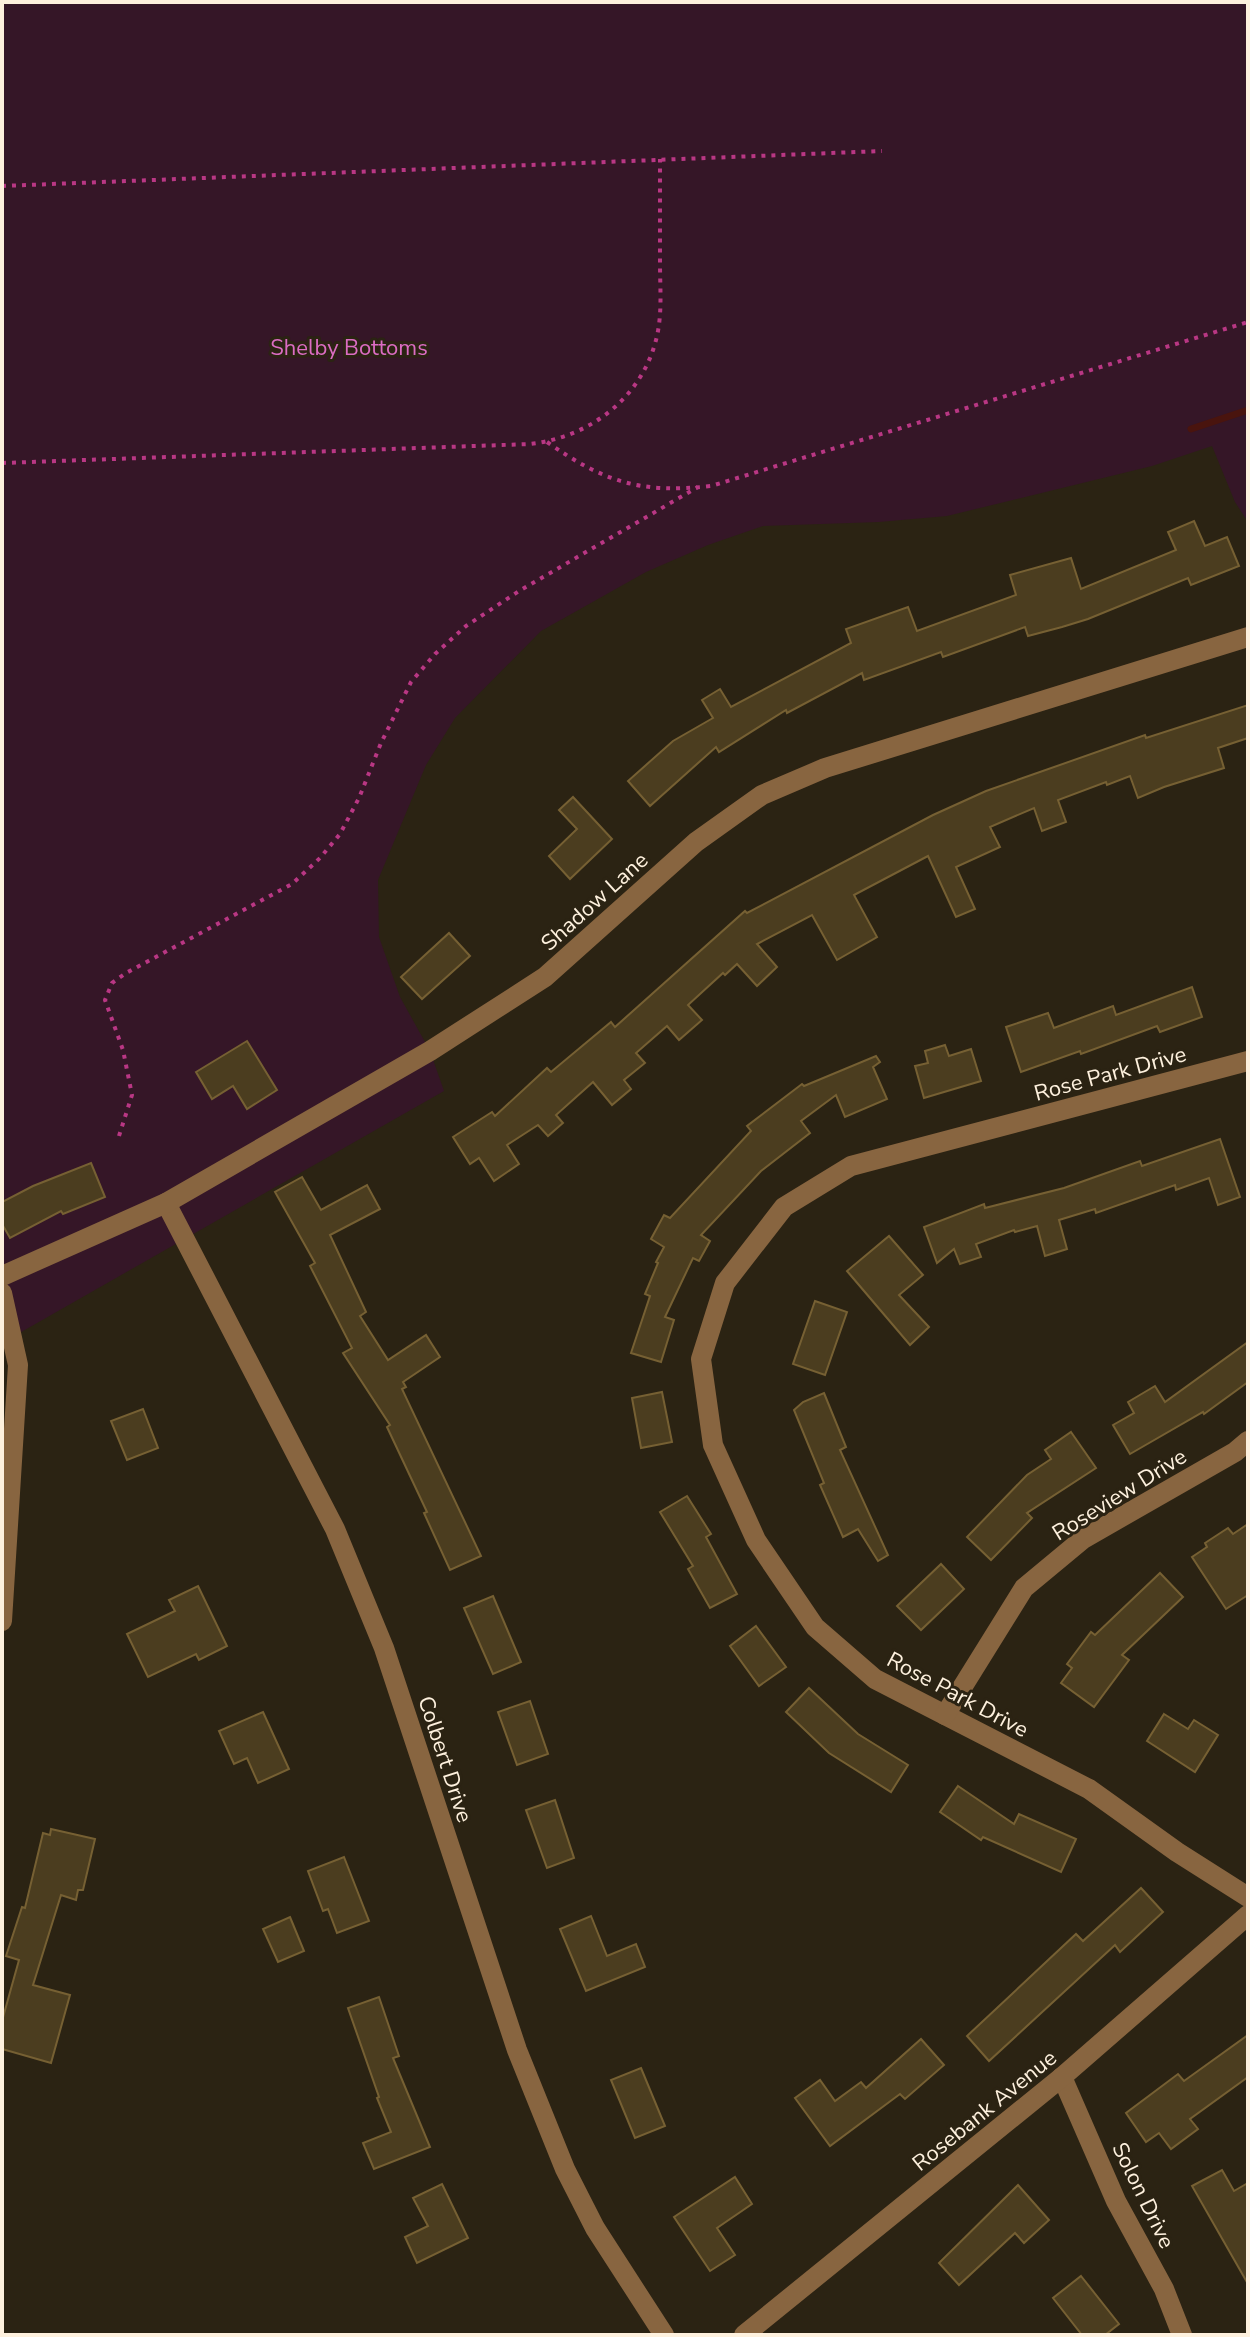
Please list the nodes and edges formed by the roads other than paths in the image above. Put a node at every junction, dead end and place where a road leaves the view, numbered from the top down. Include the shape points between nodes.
1 (1248, 637) edge
2 (1248, 1061) edge
3 (166, 1203) junction
4 (2, 1276) edge
5 (2, 1293) edge
6 (1248, 1441) edge
7 (2, 1621) edge
8 (945, 1715) junction
9 (1248, 1897) edge
10 (1248, 1915) edge
11 (1062, 2077) junction
12 (664, 2335) edge
13 (744, 2335) edge
14 (1182, 2335) edge

1 - 3 street, Shadow Lane via 825,768 762,795 696,842 545,977 430,1051
2 - 8 street, Rose Park Drive via 851,1166 784,1207 725,1283 701,1359 713,1445 756,1540 815,1627 875,1679
3 - 4 street, Shadow Lane
3 - 12 street, Colbert Drive via 335,1529 384,1648 517,2050 565,2169 595,2228
5 - 7 street via 18,1365
6 - 8 street, Roseview Drive via 1083,1539 1024,1588
8 - 9 street, Rose Park Drive via 1089,1789
10 - 11 street, Rosebank Avenue
11 - 13 street, Rosebank Avenue
11 - 14 street, Solon Drive

